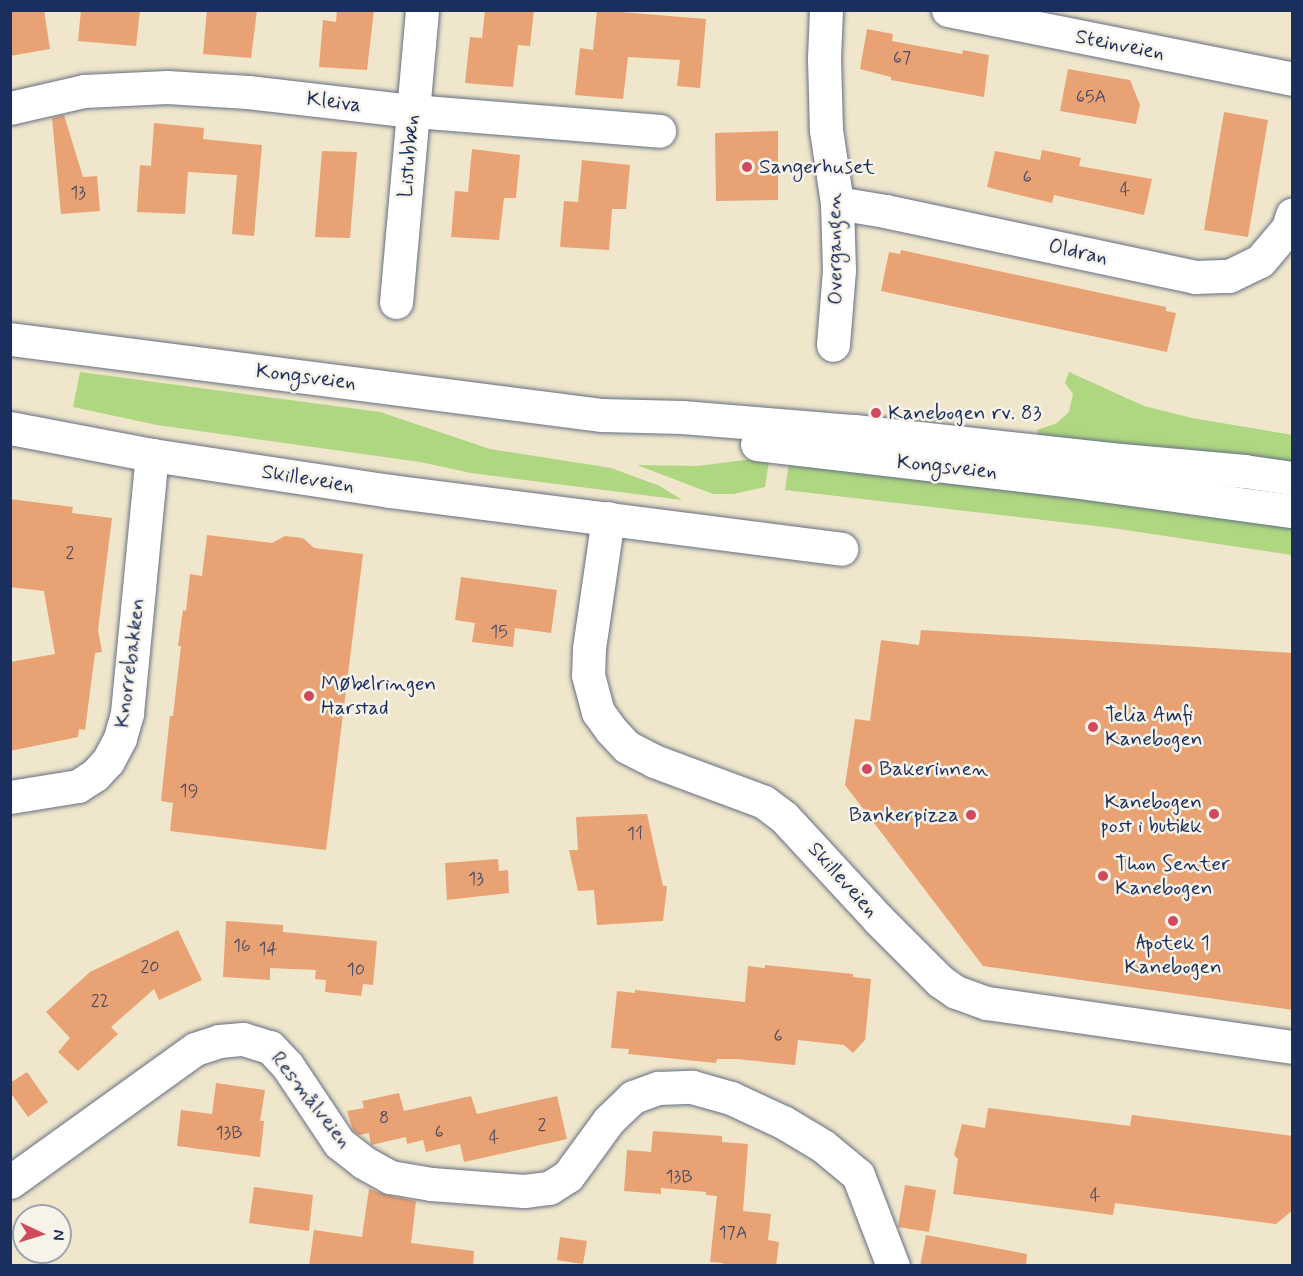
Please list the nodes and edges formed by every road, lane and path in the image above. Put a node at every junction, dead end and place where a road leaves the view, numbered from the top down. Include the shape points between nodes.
1 (422, 10) edge
2 (826, 10) edge
3 (948, 10) edge
4 (1293, 79) edge
5 (10, 108) edge
6 (413, 111) junction
7 (659, 131) dead end
8 (837, 203) junction
9 (1293, 215) edge
10 (396, 302) dead end
11 (10, 339) edge
12 (833, 345) dead end
13 (602, 415) junction
14 (10, 428) edge
15 (152, 455) junction
16 (1293, 478) edge
17 (1293, 511) edge
18 (608, 518) junction
19 (840, 549) dead end
20 (10, 797) edge
21 (1293, 1047) edge
22 (10, 1182) edge
23 (893, 1266) edge

1 - 6 main road, Listubben
2 - 8 main road, Overgangen via 826,130
3 - 4 main road, Steinveien
5 - 6 main road, Kleiva via 84,91 167,87
6 - 7 main road, Kleiva
6 - 10 main road, Listubben
8 - 9 main road, Oldran via 1195,277 1229,276 1260,261 1288,228
8 - 12 main road, Overgangen via 839,270
11 - 13 main road, Kongsveien
13 - 16 main road, Kongsveien via 682,417 854,431
13 - 17 main road, Kongsveien via 677,433
14 - 15 main road, Skilleveien
15 - 18 main road, Skilleveien via 390,491
15 - 20 main road, Knorrebakken via 128,713 120,738 96,775 78,786
18 - 19 main road, Skilleveien
18 - 21 main road, Skilleveien via 588,675 598,712 627,747 764,802 784,817 940,981 956,992 987,1003
22 - 23 main road, Resmålveien via 195,1049 243,1039 270,1047 294,1073 339,1143 363,1162 390,1177 431,1184 524,1191 549,1188 568,1176 609,1120 633,1097 658,1088 692,1087 730,1098 823,1146 858,1175

